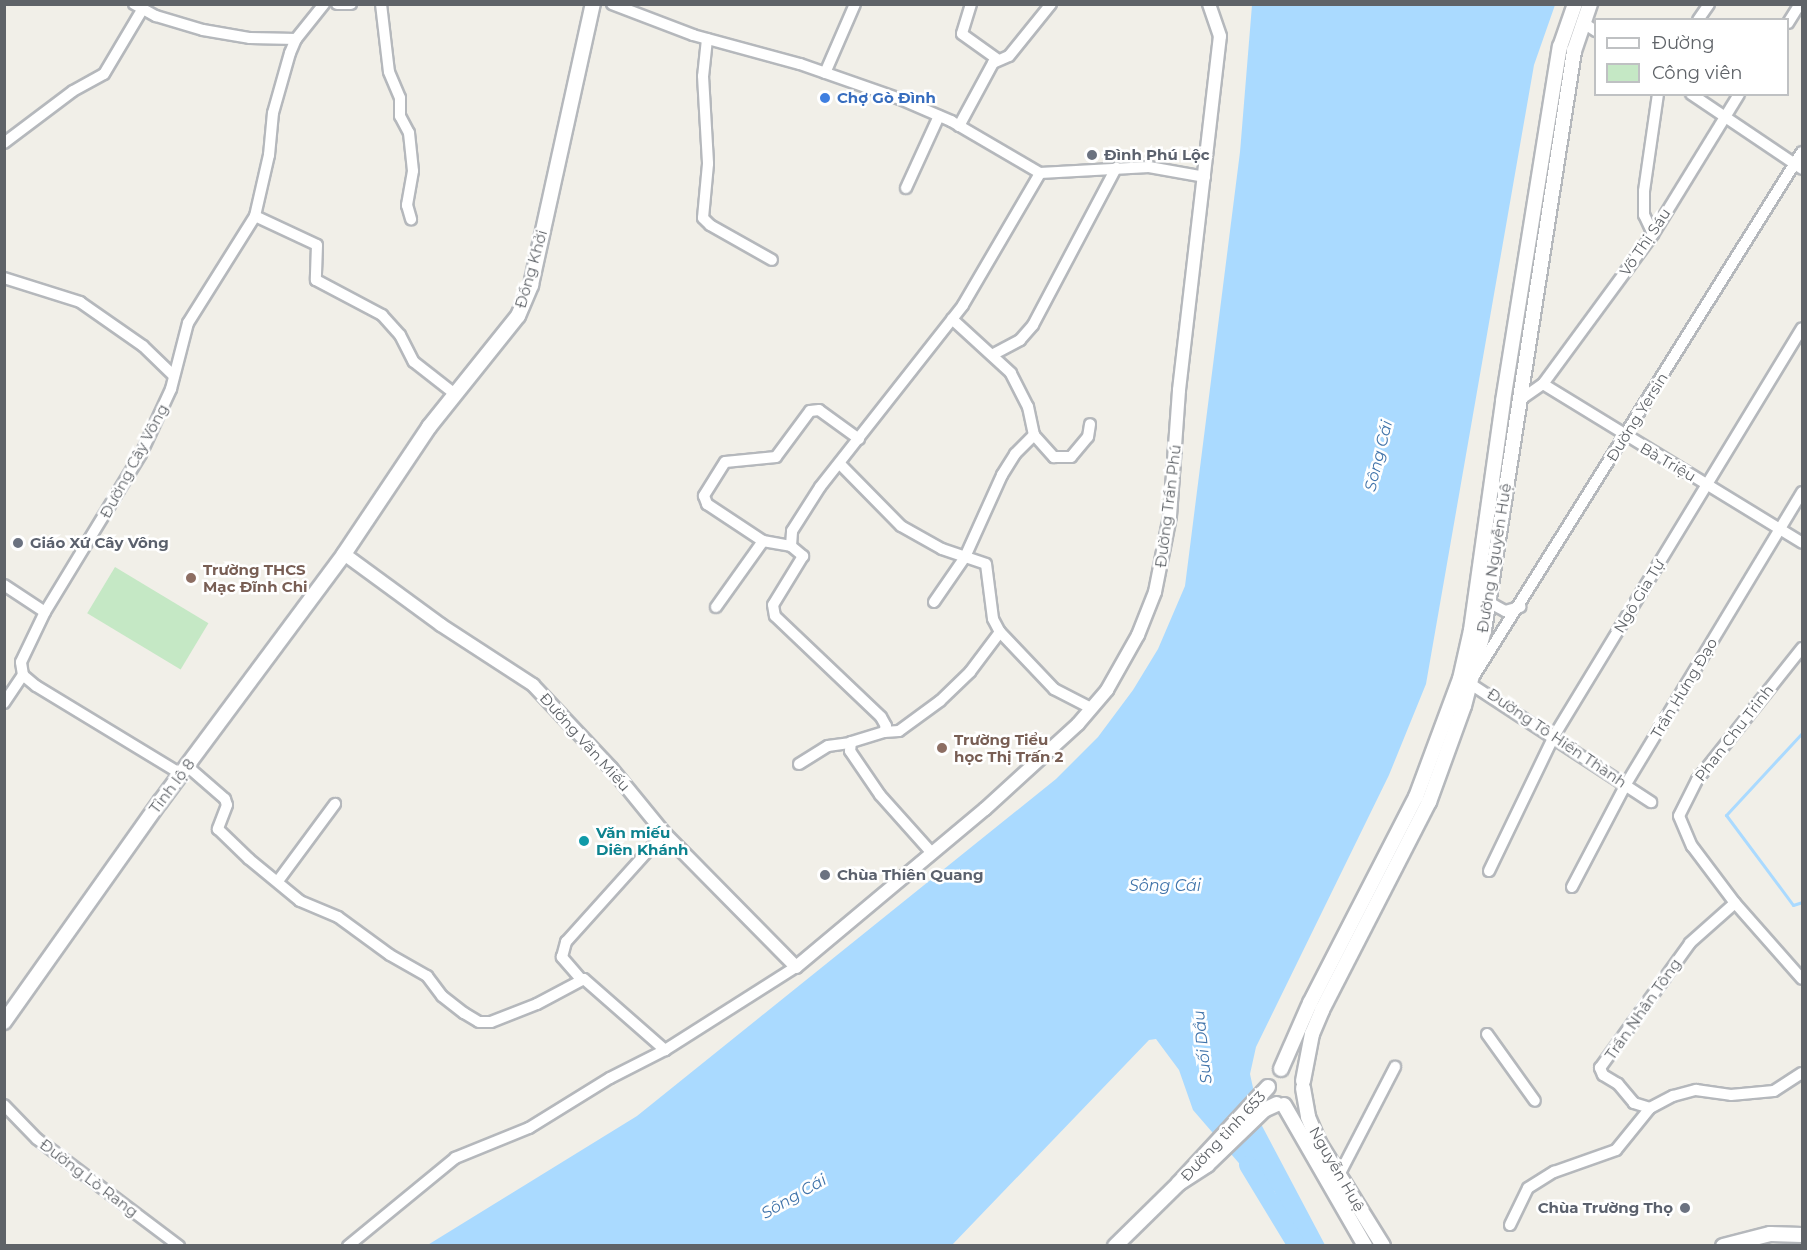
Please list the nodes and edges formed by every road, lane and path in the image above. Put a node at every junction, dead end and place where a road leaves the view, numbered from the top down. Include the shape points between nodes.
1 (324, 4) edge
2 (337, 4) edge
3 (351, 4) edge
4 (381, 4) edge
5 (593, 4) edge
6 (612, 4) edge
7 (855, 4) edge
8 (971, 4) edge
9 (1051, 4) edge
10 (1209, 4) edge
11 (1575, 4) edge
12 (1590, 4) edge
13 (1708, 4) edge
14 (1800, 4) edge
15 (138, 7) edge
16 (1699, 18) edge
17 (1789, 21) edge
18 (1582, 22) junction
19 (1594, 30) edge
20 (296, 39) junction
21 (707, 39) junction
22 (997, 59) junction
23 (825, 73) junction
24 (1658, 96) edge
25 (1694, 96) edge
26 (1738, 96) edge
27 (939, 116) junction
28 (1724, 116) junction
29 (959, 126) junction
30 (4, 144) edge
31 (1803, 152) edge
32 (1799, 167) edge
33 (1116, 168) junction
34 (1040, 173) junction
35 (1205, 177) junction
36 (906, 188) dead end
37 (255, 216) junction
38 (411, 219) dead end
39 (1653, 234) junction
40 (772, 260) dead end
41 (4, 278) edge
42 (952, 319) junction
43 (1803, 328) edge
44 (992, 355) junction
45 (174, 376) junction
46 (1543, 384) junction
47 (455, 394) junction
48 (1520, 400) junction
49 (1503, 401) junction
50 (1090, 424) dead end
51 (1034, 435) junction
52 (1624, 436) junction
53 (859, 439) junction
54 (840, 464) junction
55 (1707, 485) junction
56 (1803, 492) edge
57 (1779, 531) junction
58 (763, 541) junction
59 (1798, 541) edge
60 (791, 546) junction
61 (344, 554) junction
62 (965, 557) junction
63 (4, 585) edge
64 (1489, 596) junction
65 (934, 602) dead end
66 (716, 607) dead end
67 (1520, 607) junction
68 (45, 612) junction
69 (1000, 632) junction
70 (1803, 648) edge
71 (23, 675) junction
72 (1465, 680) junction
73 (4, 703) edge
74 (1091, 708) junction
75 (884, 732) junction
76 (1554, 736) junction
77 (849, 743) junction
78 (799, 764) dead end
79 (184, 770) junction
80 (1626, 783) junction
81 (1651, 802) dead end
82 (335, 804) dead end
83 (664, 833) junction
84 (932, 852) junction
85 (1489, 871) dead end
86 (278, 881) junction
87 (1572, 886) dead end
88 (1365, 898) junction
89 (1735, 903) junction
90 (1378, 906) junction
91 (796, 967) junction
92 (580, 978) junction
93 (1803, 980) edge
94 (4, 1022) edge
95 (1487, 1034) dead end
96 (665, 1050) junction
97 (1395, 1067) dead end
98 (1281, 1069) junction
99 (1803, 1073) edge
100 (1303, 1085) junction
101 (1268, 1087) junction
102 (1535, 1101) dead end
103 (4, 1105) edge
104 (1280, 1105) junction
105 (1650, 1108) junction
106 (1254, 1110) junction
107 (1339, 1175) junction
108 (1510, 1225) dead end
109 (1371, 1227) junction
110 (1798, 1236) edge
111 (1362, 1240) edge
112 (179, 1245) edge
113 (348, 1245) edge
114 (1115, 1245) edge
115 (1383, 1245) edge
116 (1723, 1245) edge
117 (1775, 1245) edge

1 - 20 street, Đường Cây Vông
2 - 3 street
4 - 38 street via 389,72 400,98 400,116 409,133 413,171 407,205
5 - 47 main road, Đồng Khởi via 525,303 494,351
6 - 21 street
7 - 23 street
8 - 22 street via 962,34
9 - 22 street via 1009,56
10 - 35 street, Đường Trần Phú via 1220,36
11 - 49 main road, Đường Nguyễn Huệ via 1560,47
12 - 18 main road, Đường Nguyễn Huệ
13 - 16 street
14 - 17 street
15 - 20 street via 203,30 250,38
15 - 30 street via 104,74 73,91
18 - 19 street
18 - 48 main road, Đường Nguyễn Huệ
20 - 37 street, Đường Cây Vông via 277,95
21 - 23 street
21 - 40 street via 703,76 708,164 703,218
22 - 29 street
23 - 27 street
24 - 39 street via 1644,191 1644,215
25 - 28 street
26 - 28 street, Võ Thị Sáu
27 - 29 street
27 - 36 street
28 - 32 street
28 - 39 street, Võ Thị Sáu
29 - 34 street
31 - 32 street, Đường Yersin
32 - 52 street, Đường Yersin
33 - 34 street
33 - 35 street via 1149,167
33 - 44 street via 1034,325 1026,336
34 - 42 street
35 - 74 street, Đường Trần Phú via 1164,556 1138,635 1107,690
37 - 45 street, Đường Cây Vông via 188,323
37 - 47 street via 317,245 316,280 382,315 400,335 414,362
39 - 46 street, Võ Thị Sáu
41 - 45 street via 80,302 143,346
42 - 44 street
42 - 53 street
43 - 55 street, Ngô Gia Tự
44 - 51 street via 1017,384 1028,407
45 - 68 street, Đường Cây Vông via 141,454
46 - 48 street, Võ Thị Sáu
46 - 52 street, Bà Triệu
47 - 61 main road, Đồng Khởi
48 - 49 main road
48 - 64 main road, Đường Nguyễn Huệ
49 - 72 main road, Đường Nguyễn Huệ
50 - 51 street via 1088,438 1071,457 1054,457
51 - 62 street via 1002,475
52 - 55 street, Bà Triệu
52 - 67 street, Đường Yersin
53 - 54 street
53 - 58 street via 814,410 806,414 776,457 721,465 706,489 705,501
54 - 60 street via 800,517 792,531
54 - 62 street via 901,526
55 - 57 street, Bà Triệu
55 - 76 street, Ngô Gia Tự
56 - 57 street, Trần Hưng Đạo
57 - 59 street, Bà Triệu
57 - 80 street, Trần Hưng Đạo
58 - 60 street
58 - 66 street
60 - 75 street via 802,554 803,560 773,605 775,616 881,717 886,726
61 - 79 main road, Tỉnh lộ 8
61 - 83 street, Đường Văn Miếu via 441,625 533,685
62 - 65 street
62 - 69 street via 989,568 991,608
63 - 68 street
64 - 67 street via 1492,604 1505,611
64 - 72 main road, Đường Nguyễn Huệ
67 - 72 street, Đường Yersin
68 - 71 street, Đường Cây Vông via 21,662
69 - 74 street via 1054,690
69 - 75 street via 970,672 939,701 899,731
70 - 89 street, Phan Chu Trinh via 1697,780 1680,809 1680,824
71 - 73 street
71 - 79 street
72 - 76 street, Đường Tô Hiến Thành
72 - 88 main road, Đường Nguyễn Huệ via 1426,776
72 - 90 main road, Đường Nguyễn Huệ via 1443,769
74 - 84 street, Đường Trần Phú via 1044,757
75 - 77 street
76 - 80 street, Đường Tô Hiến Thành
76 - 85 street, Ngô Gia Tự
77 - 78 street via 828,746
77 - 84 street via 849,751 880,795
79 - 86 street via 227,802 220,833
79 - 94 main road, Tỉnh lộ 8
80 - 81 street, Đường Tô Hiến Thành
80 - 87 street, Trần Hưng Đạo
82 - 86 street
83 - 91 street, Đường Văn Miếu
83 - 92 street via 563,946 562,957
84 - 91 street, Đường Trần Phú
86 - 92 street via 307,906 338,917 401,963 422,972 442,996 484,1023 537,1005
88 - 90 main road
88 - 98 main road, Đường Nguyễn Huệ
89 - 93 street
89 - 105 street, Trần Nhân Tông via 1690,943 1600,1068 1634,1103
90 - 100 main road, Đường Nguyễn Huệ via 1319,1018
91 - 96 street
92 - 96 street via 598,988
95 - 102 street
96 - 113 street via 610,1078 529,1128 468,1150
97 - 107 street
98 - 100 main road via 1292,1066
98 - 101 main road
99 - 105 street via 1774,1091 1731,1095 1689,1091
100 - 104 main road via 1296,1100
100 - 107 main road, Nguyễn Huệ via 1308,1117
101 - 104 main road via 1268,1098
101 - 106 main road, Đường tỉnh 653
103 - 112 street, Đường Lò Rang via 37,1139
104 - 106 main road, Đường tỉnh 653
104 - 111 main road, Nguyễn Huệ
105 - 108 street via 1616,1150 1554,1172 1528,1188
106 - 114 main road, Đường tỉnh 653
107 - 109 main road, Nguyễn Huệ
109 - 111 street
109 - 115 main road, Nguyễn Huệ
110 - 116 main road via 1770,1234
110 - 117 main road

